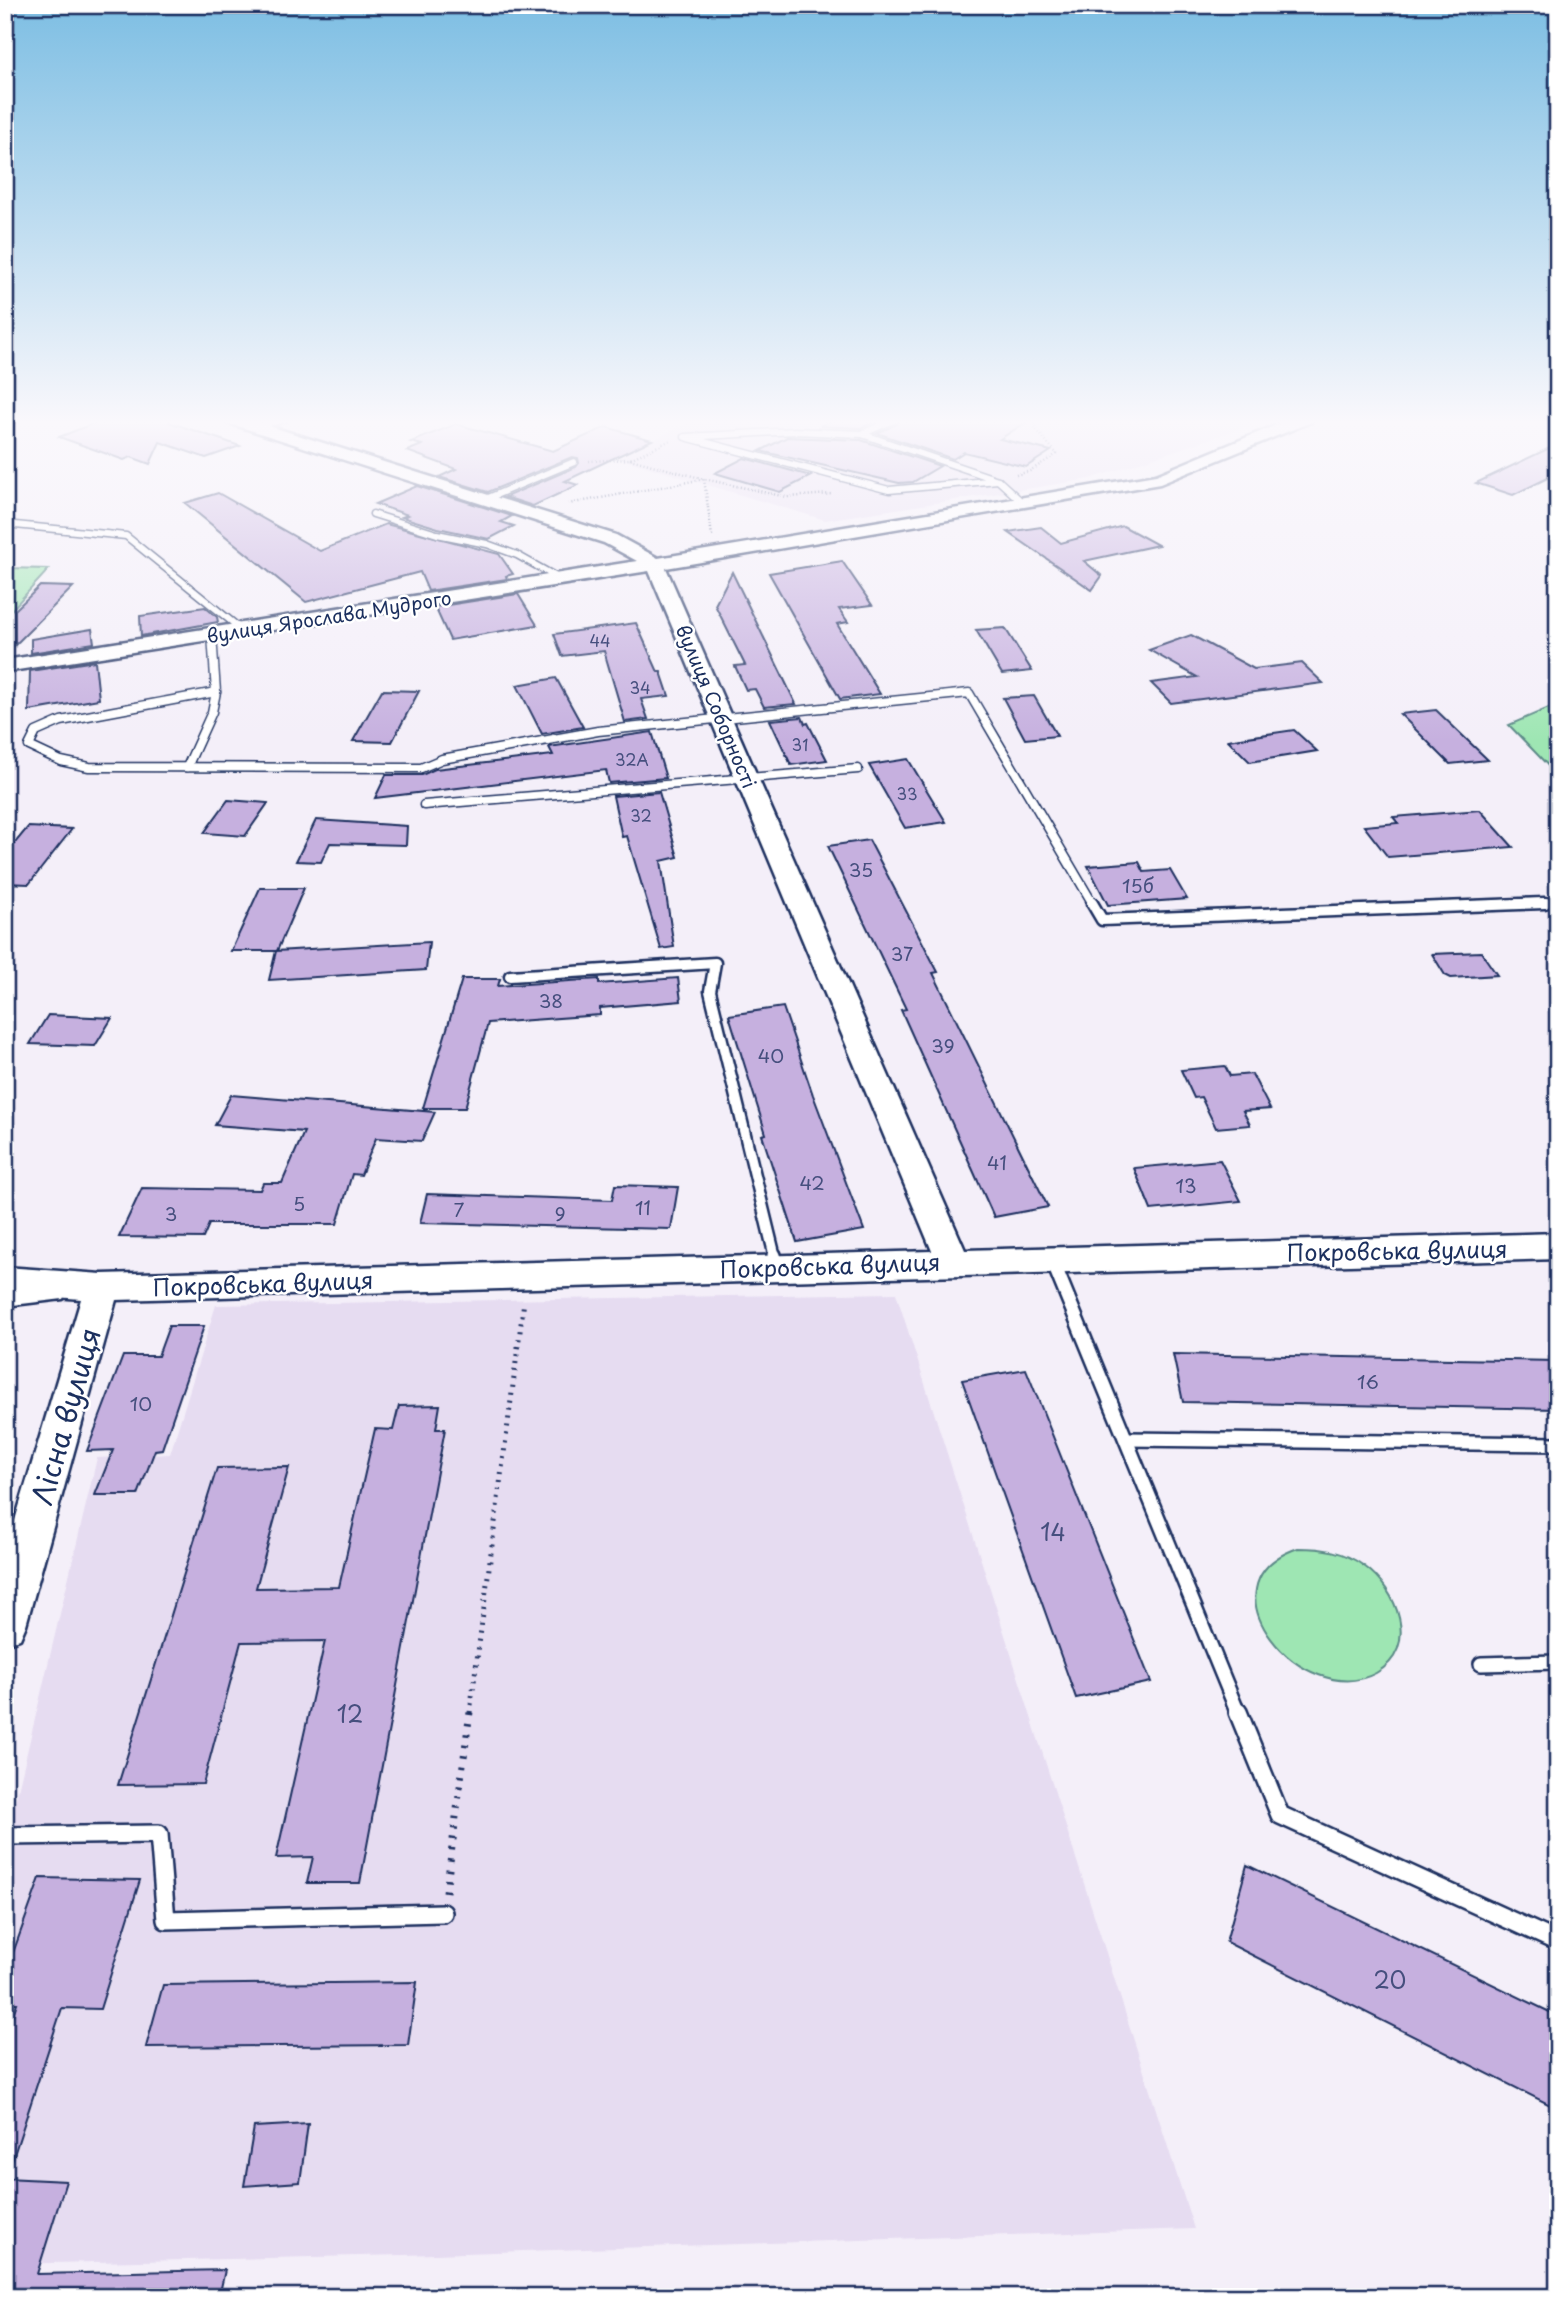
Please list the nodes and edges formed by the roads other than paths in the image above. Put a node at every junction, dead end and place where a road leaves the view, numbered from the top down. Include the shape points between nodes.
1 (28, 526) edge
2 (413, 526) edge
3 (571, 526) edge
4 (877, 526) edge
5 (654, 564) junction
6 (560, 579) junction
7 (242, 630) junction
8 (212, 635) junction
9 (5, 666) edge
10 (216, 692) junction
11 (720, 717) junction
12 (187, 767) junction
13 (858, 768) dead end
14 (746, 777) junction
15 (424, 805) dead end
16 (1558, 902) edge
17 (510, 976) dead end
18 (1558, 1246) edge
19 (1051, 1259) junction
20 (953, 1261) junction
21 (777, 1267) junction
22 (5, 1280) edge
23 (102, 1287) junction
24 (5, 1296) edge
25 (1126, 1439) junction
26 (1558, 1444) edge
27 (5, 1625) edge
28 (1558, 1662) edge
29 (1481, 1664) dead end
30 (5, 1836) edge
31 (443, 1913) road end
32 (1558, 1942) edge

1 - 7 lane via 126,537
2 - 6 lane via 487,544
3 - 5 main road via 610,539
4 - 5 main road, вулиця Ярослава Мудрого
5 - 6 main road, вулиця Ярослава Мудрого
5 - 11 main road, вулиця Соборності
6 - 7 main road, вулиця Ярослава Мудрого
7 - 8 main road, вулиця Ярослава Мудрого
8 - 9 main road, вулиця Ярослава Мудрого
8 - 10 lane
10 - 12 lane
10 - 12 lane via 61,721 38,730 28,743 38,752 89,767
11 - 12 lane via 598,731 442,759 421,768
11 - 14 main road, вулиця Соборності
11 - 16 lane via 969,694 1102,920
13 - 14 lane
14 - 15 lane
14 - 20 main road, вулиця Соборності
17 - 21 lane via 715,963 710,991
18 - 19 main road, Покровська вулиця
19 - 20 main road, Покровська вулиця
19 - 25 lane
20 - 21 main road, Покровська вулиця
21 - 23 main road, Покровська вулиця
22 - 23 main road, Покровська вулиця
23 - 24 street, Покровська вулиця
23 - 27 main road, Лісна вулиця
25 - 26 lane
25 - 32 lane via 1280,1815
28 - 29 lane
30 - 31 lane via 159,1834 166,1920

